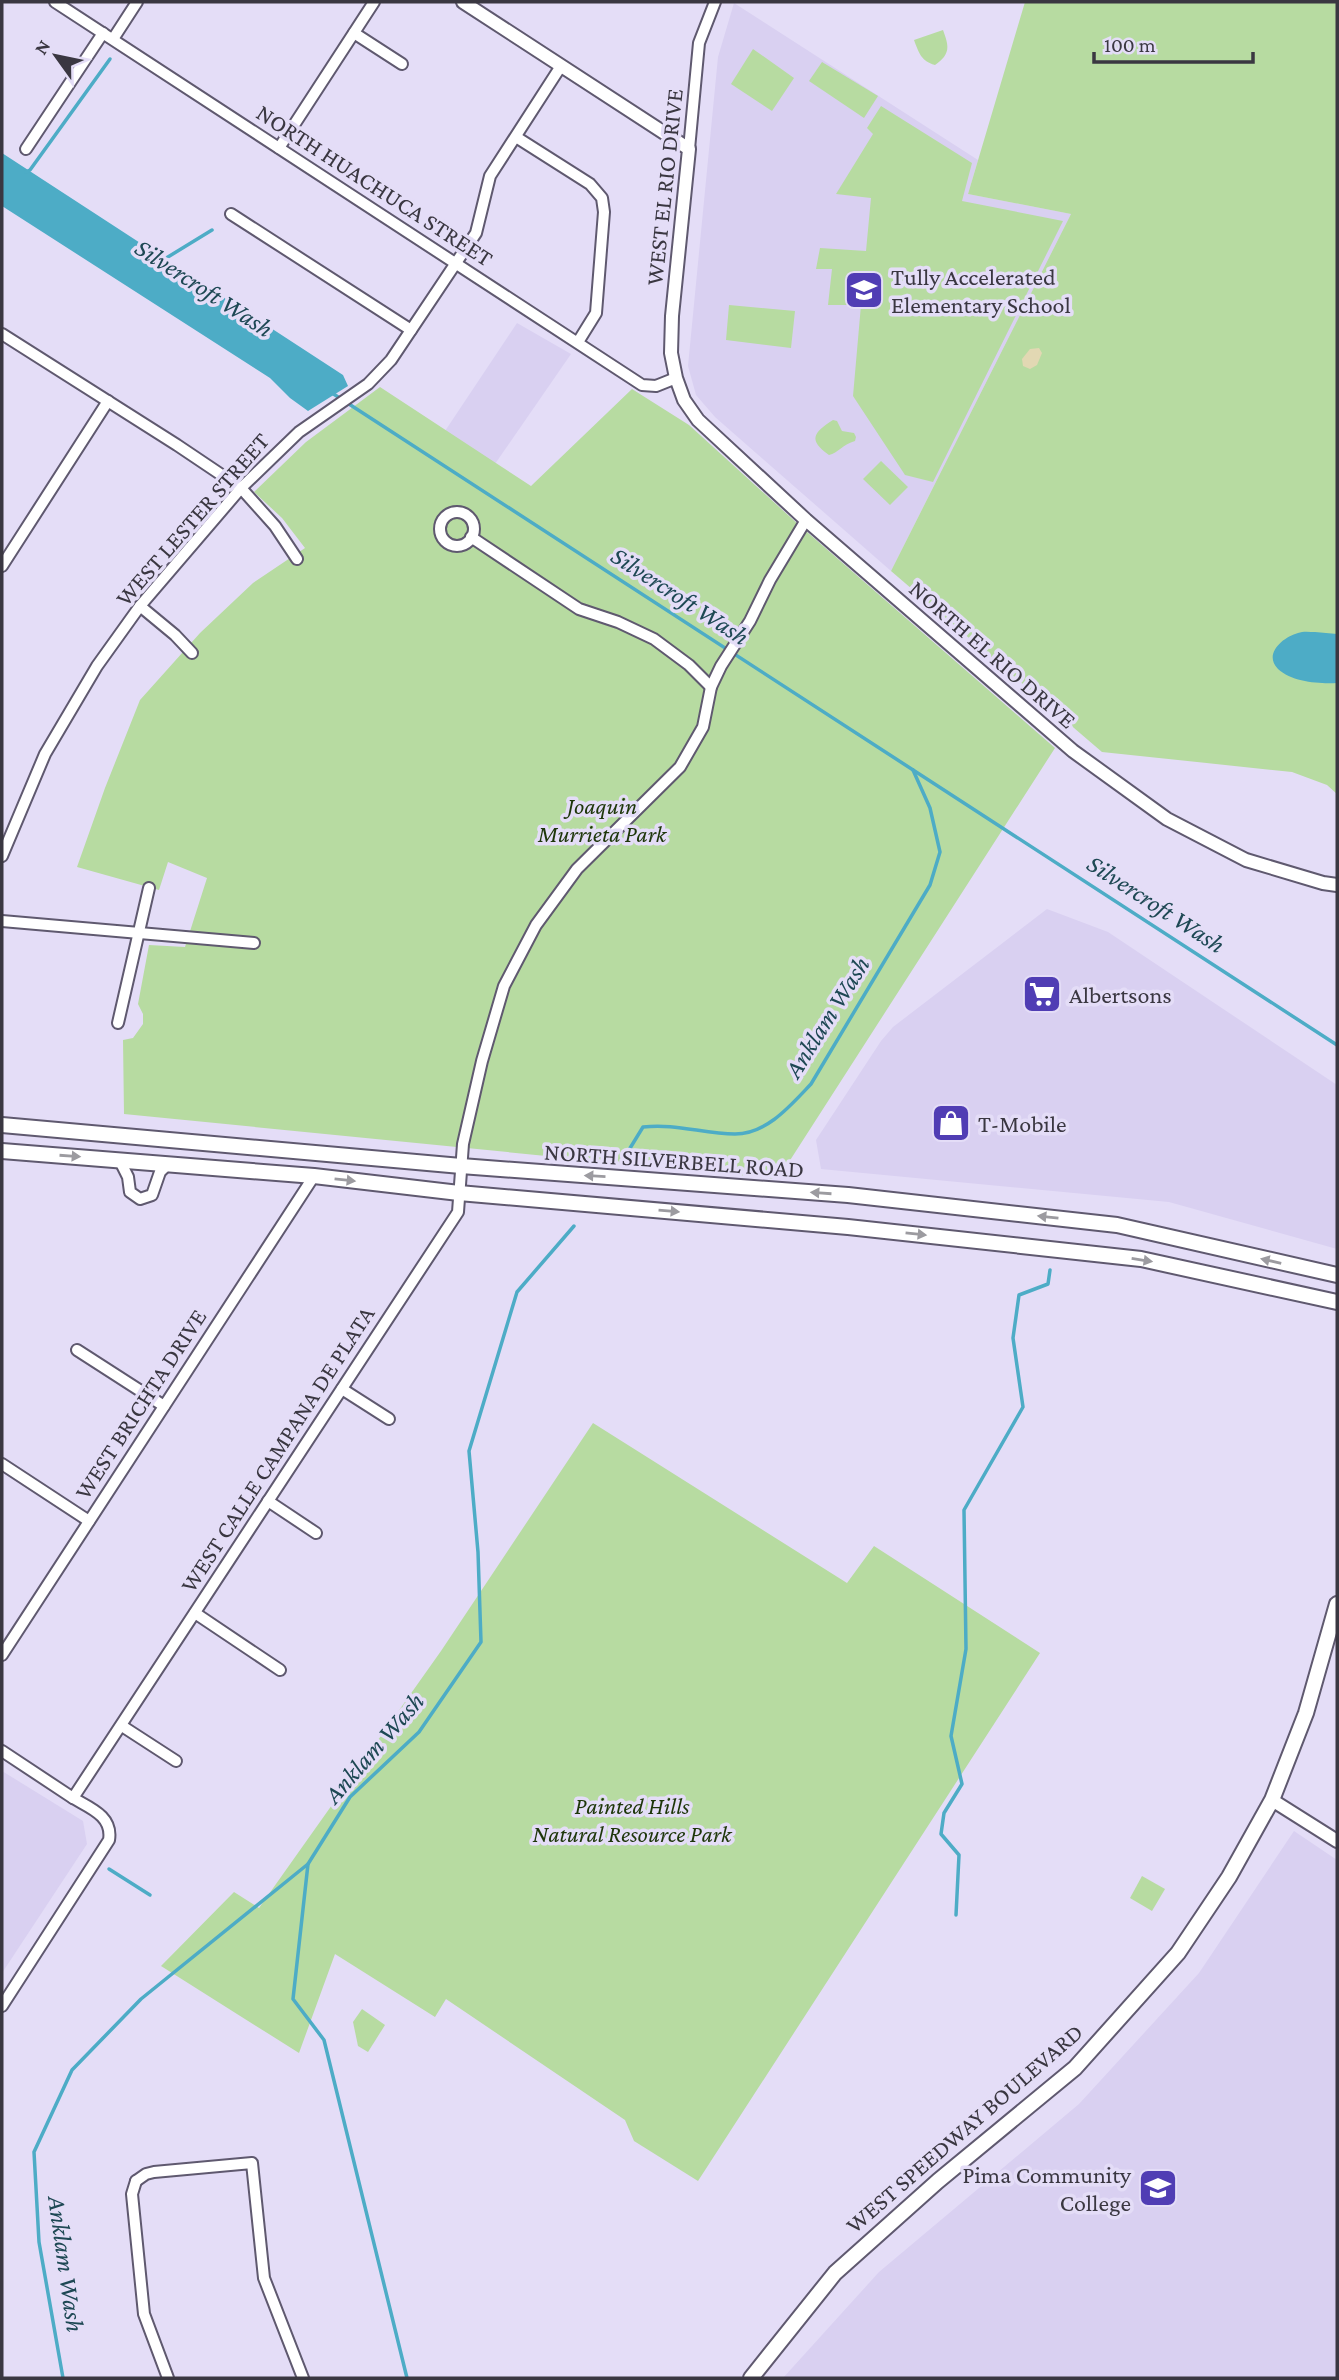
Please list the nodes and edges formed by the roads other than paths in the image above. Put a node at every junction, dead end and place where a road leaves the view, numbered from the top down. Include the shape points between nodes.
1 (55, 2) edge
2 (137, 2) edge
3 (374, 2) edge
4 (463, 2) edge
5 (715, 2) edge
6 (354, 33) junction
7 (108, 36) junction
8 (402, 64) dead end
9 (561, 66) junction
10 (516, 137) junction
11 (279, 148) junction
12 (26, 149) dead end
13 (689, 149) junction
14 (231, 214) dead end
15 (457, 264) junction
16 (411, 330) junction
17 (2, 334) edge
18 (578, 342) junction
19 (676, 378) junction
20 (108, 401) junction
21 (241, 488) junction
22 (806, 520) junction
23 (471, 537) dead end
24 (298, 559) dead end
25 (2, 566) edge
26 (140, 606) junction
27 (192, 653) dead end
28 (711, 687) junction
29 (2, 856) edge
30 (1337, 885) edge
31 (149, 888) dead end
32 (2, 921) edge
33 (138, 933) junction
34 (254, 943) dead end
35 (118, 1023) dead end
36 (2, 1125) edge
37 (2, 1151) edge
38 (318, 1153) junction
39 (119, 1159) junction
40 (169, 1163) junction
41 (461, 1167) junction
42 (314, 1176) junction
43 (459, 1193) junction
44 (1337, 1275) edge
45 (1337, 1302) edge
46 (77, 1350) dead end
47 (342, 1389) junction
48 (164, 1406) junction
49 (389, 1419) dead end
50 (2, 1465) edge
51 (268, 1501) junction
52 (89, 1521) junction
53 (316, 1533) dead end
54 (1337, 1604) edge
55 (195, 1614) junction
56 (7, 1636) edge
57 (2, 1655) edge
58 (280, 1670) dead end
59 (122, 1726) junction
60 (2, 1751) edge
61 (176, 1761) dead end
62 (73, 1798) junction
63 (1272, 1800) junction
64 (1337, 1841) edge
65 (2, 2006) edge
66 (167, 2378) edge
67 (303, 2378) edge
68 (751, 2378) edge

1 - 7 street, NORTH HUACHUCA STREET
2 - 7 street
3 - 6 street
4 - 9 street
5 - 13 street, WEST EL RIO DRIVE via 699,43
6 - 8 street
6 - 11 street
7 - 11 street, NORTH HUACHUCA STREET
7 - 12 street
9 - 10 street, WEST LESTER STREET
9 - 13 street
10 - 15 street, WEST LESTER STREET via 490,176 476,233
10 - 18 street via 590,184 602,198 596,313
11 - 15 street, NORTH HUACHUCA STREET
13 - 19 street, WEST EL RIO DRIVE via 672,316
14 - 16 street
15 - 16 street, WEST LESTER STREET
15 - 18 street, NORTH HUACHUCA STREET
16 - 21 street, WEST LESTER STREET via 368,384 299,432
17 - 20 street
18 - 19 street, NORTH HUACHUCA STREET via 642,385 656,386
19 - 22 street, NORTH EL RIO DRIVE via 698,420
20 - 21 street
20 - 25 street
21 - 24 street
21 - 26 street, WEST LESTER STREET
22 - 28 street, WEST CALLE CAMPANA DE PLATA
22 - 30 street, NORTH EL RIO DRIVE via 1073,751 1167,819 1246,860
23 - 28 street via 579,609 654,639
26 - 27 street
26 - 29 street, WEST LESTER STREET via 97,666 45,754
28 - 41 street, WEST CALLE CAMPANA DE PLATA via 703,727 680,767 577,869 536,925 504,986 478,1074
31 - 33 street
32 - 33 street
33 - 34 street
33 - 35 street
36 - 38 main road, NORTH SILVERBELL ROAD
37 -> 39 main road, NORTH SILVERBELL ROAD
38 - 41 main road, NORTH SILVERBELL ROAD
38 - 42 main road
39 - 40 main road, NORTH SILVERBELL ROAD
39 - 40 street via 130,1192 140,1199 152,1195 160,1172
40 - 42 main road, NORTH SILVERBELL ROAD
41 - 43 street, WEST CALLE CAMPANA DE PLATA
44 -> 41 main road, NORTH SILVERBELL ROAD via 1117,1225 848,1195
42 -> 43 main road, NORTH SILVERBELL ROAD
42 - 48 street, WEST BRICHTA DRIVE
43 -> 45 main road, NORTH SILVERBELL ROAD via 848,1227 1141,1259
43 - 47 street, WEST CALLE CAMPANA DE PLATA via 458,1212
46 - 48 street
47 - 49 street
47 - 51 street, WEST CALLE CAMPANA DE PLATA
48 - 52 street, WEST BRICHTA DRIVE
50 - 52 street
51 - 53 street
51 - 55 street, WEST CALLE CAMPANA DE PLATA
52 - 56 street, WEST BRICHTA DRIVE
54 - 63 main road, WEST SPEEDWAY BOULEVARD via 1306,1713
55 - 58 street
55 - 59 street, WEST CALLE CAMPANA DE PLATA
56 - 57 street, WEST BRICHTA DRIVE
59 - 61 street
59 - 62 street, WEST CALLE CAMPANA DE PLATA
60 - 62 street
62 - 65 street via 107,1821 109,1840
63 - 64 street
63 - 68 main road, WEST SPEEDWAY BOULEVARD via 1229,1877 1178,1953 1075,2068 835,2273
66 - 67 street via 144,2314 133,2178 252,2163 264,2278

